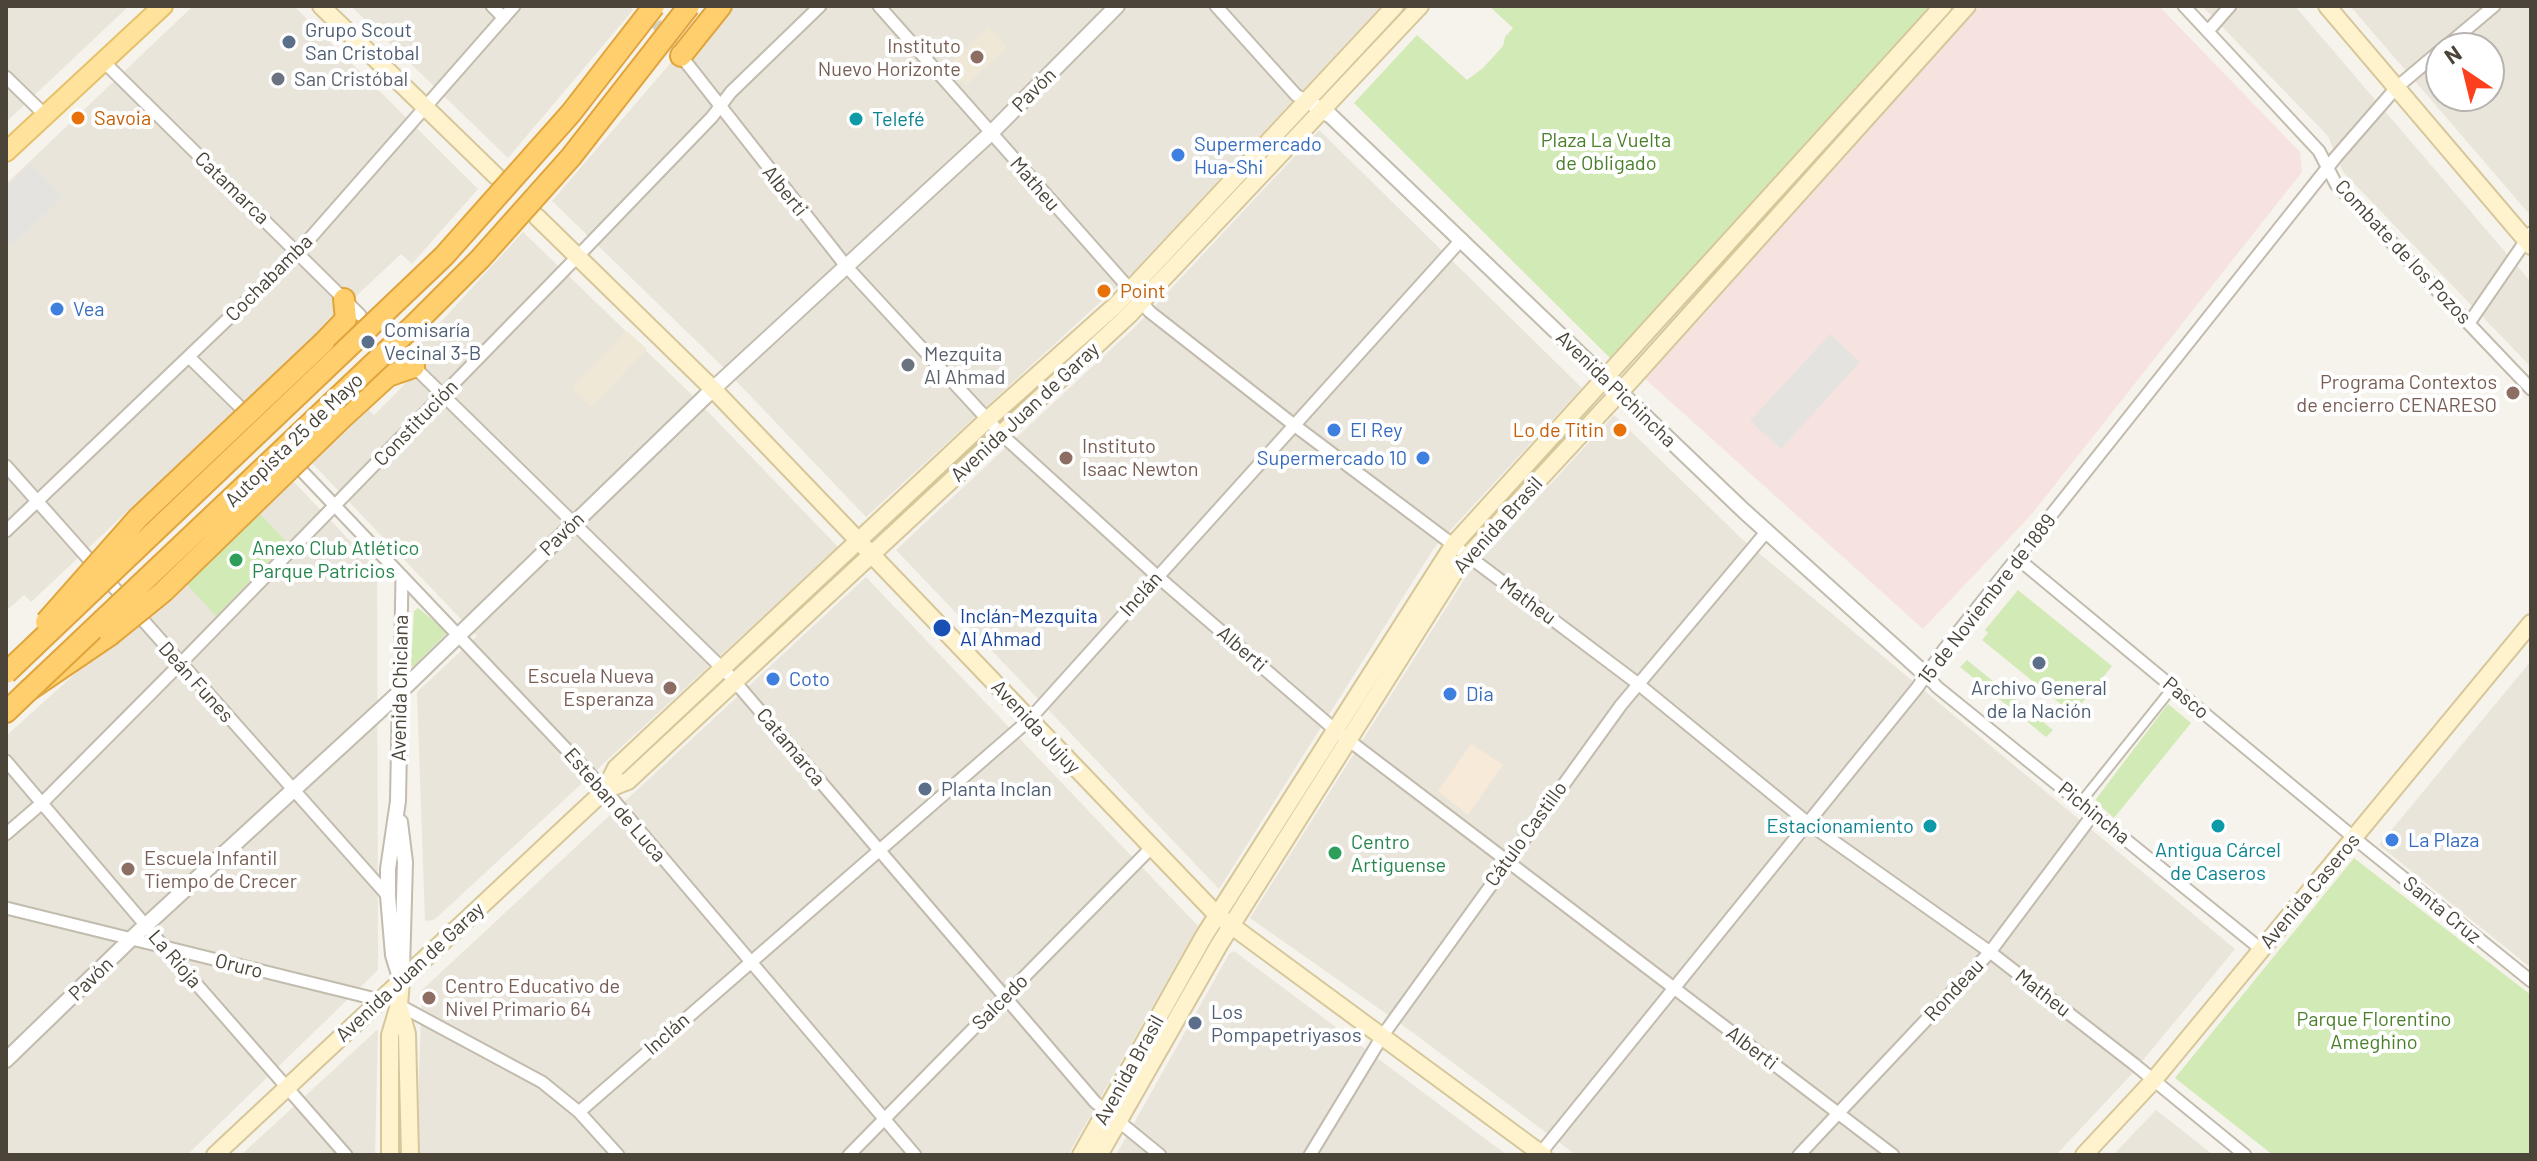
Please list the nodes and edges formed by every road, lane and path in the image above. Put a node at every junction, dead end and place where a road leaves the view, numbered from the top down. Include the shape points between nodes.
1 (163, 6) edge
2 (321, 6) edge
3 (492, 6) edge
4 (514, 6) edge
5 (654, 6) edge
6 (689, 6) edge
7 (721, 6) edge
8 (820, 6) edge
9 (879, 6) edge
10 (1117, 6) edge
11 (1216, 6) edge
12 (1395, 6) edge
13 (1420, 6) edge
14 (1943, 6) edge
15 (1967, 6) edge
16 (2184, 6) edge
17 (2230, 6) edge
18 (2327, 6) edge
19 (2494, 6) edge
20 (504, 18) junction
21 (2209, 30) junction
22 (2463, 32) edge
23 (679, 54) joint
24 (104, 62) junction
25 (2425, 63) edge
26 (6, 77) edge
27 (2396, 88) junction
28 (1307, 101) junction
29 (425, 106) junction
30 (720, 107) junction
31 (1324, 111) junction
32 (45, 115) junction
33 (991, 133) junction
34 (6, 152) edge
35 (2328, 167) junction
36 (496, 176) dead end
37 (537, 217) dead end
38 (1462, 239) junction
39 (2529, 240) edge
40 (298, 252) junction
41 (578, 256) junction
42 (846, 266) junction
43 (1135, 297) junction
44 (344, 299) junction
45 (360, 315) dead end
46 (2469, 323) junction
47 (189, 357) junction
48 (408, 361) joint
49 (1605, 380) junction
50 (713, 389) junction
51 (2531, 389) edge
52 (1619, 392) junction
53 (444, 395) junction
54 (243, 410) dead end
55 (987, 420) junction
56 (1294, 425) junction
57 (1001, 434) junction
58 (6, 466) edge
59 (300, 469) dead end
60 (38, 502) junction
61 (335, 505) junction
62 (575, 522) junction
63 (6, 531) edge
64 (1767, 531) junction
65 (859, 540) junction
66 (1454, 544) junction
67 (872, 554) junction
68 (1468, 555) junction
69 (2017, 558) junction
70 (402, 576) junction
71 (1157, 576) junction
72 (2531, 623) edge
73 (458, 634) junction
74 (180, 664) junction
75 (723, 669) junction
76 (6, 673) edge
77 (1926, 675) junction
78 (736, 683) junction
79 (1637, 683) junction
80 (2173, 687) junction
81 (29, 690) junction
82 (400, 692) junction
83 (6, 712) edge
84 (1029, 720) junction
85 (1334, 729) junction
86 (1349, 741) junction
87 (6, 761) edge
88 (605, 790) junction
89 (294, 791) junction
90 (398, 801) junction
91 (2081, 802) junction
92 (42, 803) junction
93 (2094, 813) junction
94 (1808, 823) junction
95 (6, 834) edge
96 (2354, 838) junction
97 (1151, 848) junction
98 (879, 850) junction
99 (1507, 860) junction
100 (388, 896) junction
101 (6, 908) edge
102 (1217, 915) junction
103 (146, 926) junction
104 (1231, 926) junction
105 (131, 939) junction
106 (164, 947) junction
107 (2262, 950) junction
108 (1990, 952) junction
109 (750, 962) junction
110 (2529, 977) edge
111 (401, 981) junction
112 (1673, 989) junction
113 (1005, 997) junction
114 (380, 1000) junction
115 (399, 1005) junction
116 (1383, 1035) junction
117 (6, 1060) edge
118 (2153, 1081) junction
119 (286, 1087) junction
120 (579, 1112) junction
121 (1838, 1113) junction
122 (1112, 1116) junction
123 (885, 1119) junction
124 (614, 1154) edge
125 (1541, 1154) edge
126 (215, 1155) edge
127 (346, 1155) edge
128 (390, 1155) edge
129 (410, 1155) edge
130 (849, 1155) edge
131 (915, 1155) edge
132 (1081, 1155) edge
133 (1099, 1155) edge
134 (1160, 1155) edge
135 (1310, 1155) edge
136 (1799, 1155) edge
137 (1893, 1155) edge
138 (2084, 1155) edge
139 (2245, 1155) edge

1 - 24 main road
2 - 29 main road
3 - 20 street
4 - 20 street, Cochabamba
5 - 76 highway, Autopista 25 de Mayo, bridge via 571,113 444,256
6 - 81 highway, Autopista 25 de Mayo, bridge via 571,157 480,259
7 - 23 highway
8 - 30 street, Constitución
9 - 33 street, Matheu
10 - 33 street, Pavón
11 - 28 street
12 - 28 main road, Avenida Juan de Garay
13 - 31 main road, Avenida Juan de Garay
14 - 49 main road, Avenida Brasil
15 - 52 main road, Avenida Brasil
16 - 21 street, Combate de los Pozos
17 - 21 street
18 - 27 main road
19 - 22 street, 15 de Noviembre de 1889
20 - 29 street, Cochabamba
21 - 35 street, Combate de los Pozos
23 - 30 street, Alberti
24 - 32 main road
24 - 40 street, Catamarca
25 - 27 street, 15 de Noviembre de 1889
26 - 32 street
27 - 35 street, 15 de Noviembre de 1889
27 - 39 main road
28 - 31 street, Avenida Pichincha
28 - 43 main road, Avenida Juan de Garay
29 - 36 main road
29 - 40 street, Cochabamba
30 - 41 street, Constitución
30 - 42 street, Alberti
31 - 38 street, Avenida Pichincha
31 - 43 main road, Avenida Juan de Garay
32 - 34 main road
33 - 42 street, Pavón
33 - 43 street, Matheu
35 - 46 street, Combate de los Pozos via 2336,184
35 - 69 street, 15 de Noviembre de 1889
37 - 41 main road, Avenida Jujuy
38 - 49 street, Avenida Pichincha
38 - 56 street, Inclán
39 - 46 street
40 - 44 street, Catamarca
40 - 47 street, Cochabamba
41 - 50 main road, Avenida Jujuy
41 - 53 street, Constitución
42 - 50 street, Pavón
42 - 55 street, Alberti
43 - 55 main road, Avenida Juan de Garay
43 - 56 street, Matheu
43 - 57 main road, Avenida Juan de Garay
44 - 45 street, Catamarca
44 - 76 highway, bridge via 346,319 128,528
46 - 51 street, Combate de los Pozos
47 - 54 street
47 - 60 street, Cochabamba
48 - 53 street, Catamarca
48 - 81 highway, bridge via 163,592 95,647
49 - 52 street, Avenida Pichincha
49 - 66 main road, Avenida Brasil
50 - 62 street, Pavón
50 - 65 main road, Avenida Jujuy
52 - 64 street, Avenida Pichincha
52 - 68 main road, Avenida Brasil
53 - 61 street, Constitución
53 - 62 street, Catamarca
55 - 57 street, Alberti
55 - 65 main road, Avenida Juan de Garay
56 - 66 street, Matheu
56 - 71 street, Inclán
57 - 67 main road, Avenida Juan de Garay
57 - 71 street, Alberti
58 - 60 street, Deán Funes
59 - 61 street, Esteban de Luca
60 - 63 street, Cochabamba
60 - 74 street, Deán Funes
61 - 70 street, Esteban de Luca
61 - 74 street, Constitución
62 - 73 street, Pavón
62 - 75 street, Catamarca
64 - 77 street, Avenida Pichincha
64 - 79 street, Cátulo Castillo
65 - 67 main road, Avenida Jujuy
65 - 75 main road, Avenida Juan de Garay
66 - 68 street, Matheu
66 - 85 main road, Avenida Brasil
67 - 78 main road, Avenida Juan de Garay
67 - 84 main road, Avenida Jujuy
68 - 79 street, Matheu
68 - 86 main road, Avenida Brasil
69 - 77 street, 15 de Noviembre de 1889
69 - 80 street, Pasco
70 - 73 street, Esteban de Luca
70 - 82 street, Avenida Chiclana
71 - 84 street, Inclán
71 - 85 street, Alberti
72 - 96 main road, Avenida Caseros
73 - 82 street, Pavón
73 - 88 street, Esteban de Luca
74 - 89 street, Deán Funes
74 - 92 street, Constitución
75 - 78 street, Catamarca
75 - 88 main road, Avenida Juan de Garay via 616,768
77 - 91 street, Pichincha
77 - 94 street, 15 de Noviembre de 1889
78 - 88 main road, Avenida Juan de Garay via 628,781
78 - 98 street, Catamarca
79 - 94 street, Matheu
79 - 99 street, Cátulo Castillo
80 - 91 street
80 - 96 street, Pasco
81 - 83 highway, Autopista 25 de Mayo
82 - 89 street, Pavón
82 - 90 street, Avenida Chiclana
84 - 97 main road, Avenida Jujuy
84 - 98 street, Inclán
85 - 86 street, Alberti
85 - 102 main road, Avenida Brasil
86 - 99 street, Alberti
86 - 104 main road, Avenida Brasil
87 - 92 street, La Rioja
88 - 109 street, Esteban de Luca
88 - 111 main road, Avenida Juan de Garay
89 - 100 street, Deán Funes
89 - 103 street, Pavón
90 - 100 street, Avenida Chiclana
90 - 111 street, Avenida Chiclana via 405,862
91 - 93 street, Pichincha
92 - 95 street, Constitución
92 - 103 street, La Rioja
93 - 107 street, Pichincha
93 - 108 street, Rondeau
94 - 108 street, Matheu
94 - 112 street, 15 de Noviembre de 1889
96 - 107 main road, Avenida Caseros
96 - 110 street, Santa Cruz
97 - 102 main road, Avenida Jujuy
97 - 113 street, Salcedo
98 - 109 street, Inclán
98 - 113 street, Catamarca
99 - 112 street, Alberti
99 - 116 street, Cátulo Castillo
100 - 111 street, Avenida Chiclana
101 - 105 street, Oruro
102 - 104 main road, Avenida Jujuy
102 - 122 main road, Avenida Brasil
103 - 105 street, Pavón
103 - 106 street, La Rioja
104 - 116 main road, Avenida Jujuy
104 - 122 main road, Avenida Brasil
105 - 106 street, Oruro
105 - 117 street, Pavón
106 - 114 street, Oruro
106 - 119 street, La Rioja
107 - 118 main road, Avenida Caseros
108 - 118 street, Matheu
108 - 121 street, Rondeau
109 - 120 street, Inclán
109 - 123 street, Esteban de Luca
111 - 114 main road, Avenida Juan de Garay
111 - 115 main road, Avenida Chiclana
112 - 121 street, Alberti
112 - 125 street, 15 de Noviembre de 1889
113 - 122 street, Catamarca
113 - 123 street, Salcedo
114 - 119 main road, Avenida Juan de Garay
115 - 120 street via 542,1082
115 - 128 main road, Avenida Chiclana via 390,1035
115 - 129 main road, Avenida Chiclana via 407,1034
116 - 125 main road, Avenida Jujuy
116 - 135 street, Cátulo Castillo
118 - 138 main road, Avenida Caseros
118 - 139 street, Matheu
119 - 126 main road, Avenida Juan de Garay
119 - 127 street, La Rioja
120 - 124 street
121 - 136 street, Rondeau
121 - 137 street, Alberti
122 - 132 main road, Avenida Brasil
122 - 133 main road, Avenida Brasil
122 - 134 street, Catamarca
123 - 130 street, Salcedo
123 - 131 street, Esteban de Luca

